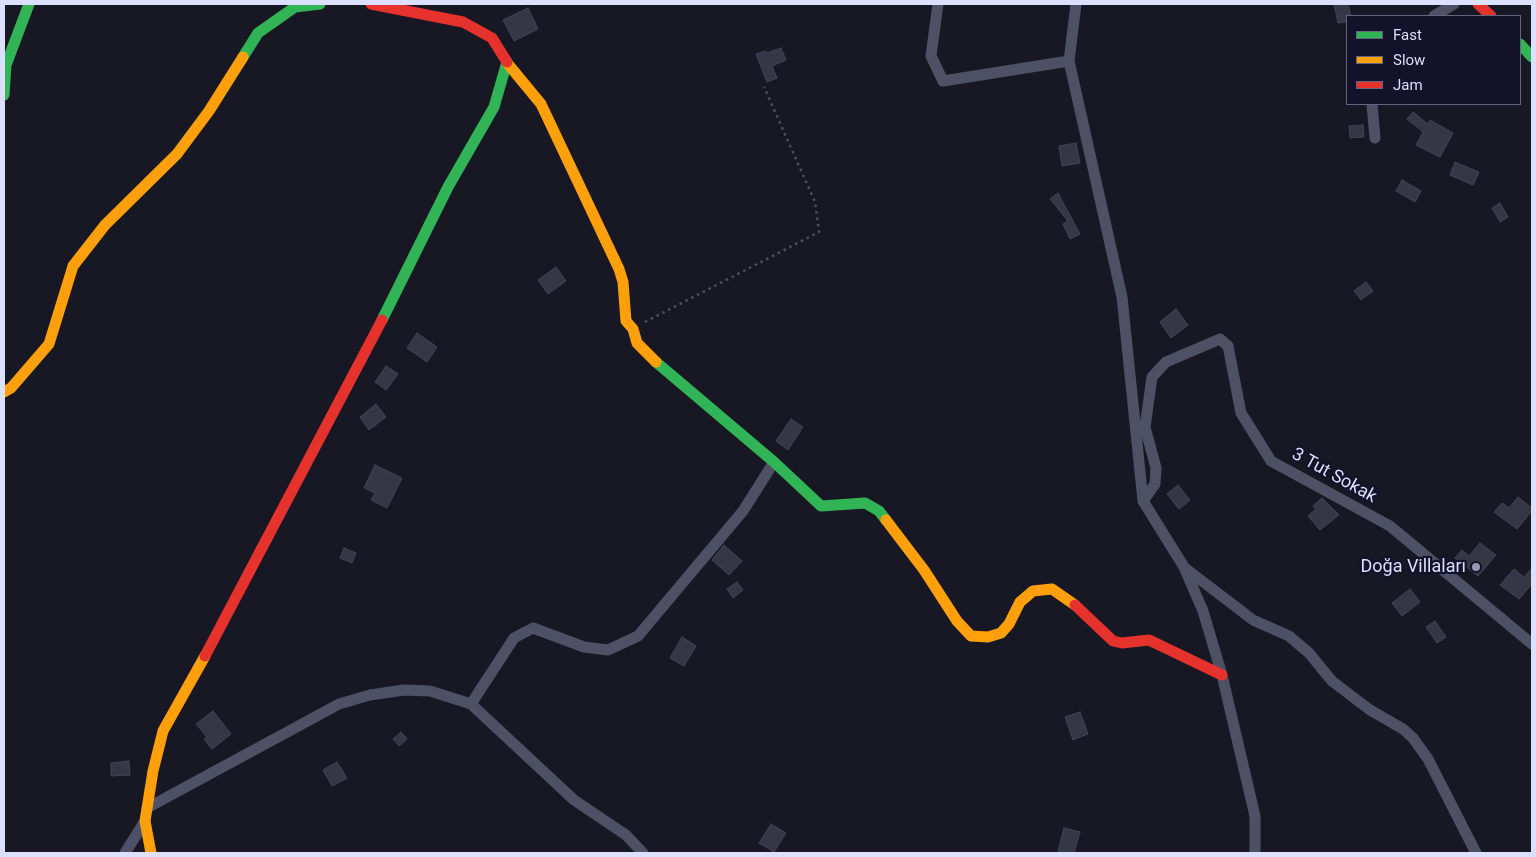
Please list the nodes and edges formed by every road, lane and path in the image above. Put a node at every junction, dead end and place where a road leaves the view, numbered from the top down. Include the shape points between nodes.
1 (29, 4) edge
2 (320, 4) edge
3 (371, 4) edge
4 (938, 4) edge
5 (1076, 4) edge
6 (1454, 4) edge
7 (1478, 4) edge
8 (1436, 15) edge
9 (1490, 15) edge
10 (1521, 45) edge
11 (1532, 56) edge
12 (1069, 61) junction
13 (508, 64) junction
14 (764, 87) dead end
15 (4, 95) edge
16 (1372, 105) edge
17 (1375, 138) dead end
18 (633, 329) junction
19 (4, 392) edge
20 (774, 462) junction
21 (1143, 501) junction
22 (1184, 567) junction
23 (1532, 644) edge
24 (1222, 675) junction
25 (471, 704) junction
26 (147, 808) junction
27 (145, 821) junction
28 (125, 853) edge
29 (151, 853) edge
30 (643, 853) edge
31 (1255, 853) edge
32 (1476, 853) edge

1 - 15 street via 6,65
2 - 19 street via 295,6 258,33 209,111 177,154 105,225 73,266 49,344
3 - 13 street via 463,22 492,38
4 - 12 street via 931,56 942,81
5 - 12 street
6 - 8 street
7 - 9 street
10 - 11 street
12 - 21 street via 1122,297
13 - 18 street via 541,104 619,269 626,320
13 - 26 street via 494,107 448,187 402,282 292,487 229,613 163,731
14 - 18 path via 814,202 819,232
16 - 17 street
18 - 20 street via 637,343 652,358
20 - 24 street via 821,506 865,503 879,511 971,636 988,637 1001,633 1020,602 1033,591 1052,589 1075,605 1113,641 1149,640
20 - 25 street via 742,511 638,636 608,650 584,647 532,628 514,638
21 - 22 street
21 - 23 street, 3 Tut Sokak via 1155,484 1156,468 1145,427 1152,377 1166,362 1220,338 1228,346 1242,414 1271,462 1390,526
22 - 24 street via 1203,611
22 - 32 street via 1253,620 1289,636 1309,653 1332,681 1370,710 1404,729 1428,759
24 - 31 street via 1255,816
25 - 26 street via 430,691 404,690 339,704
25 - 30 street via 574,800 626,835
26 - 27 street
27 - 28 street
27 - 29 street

